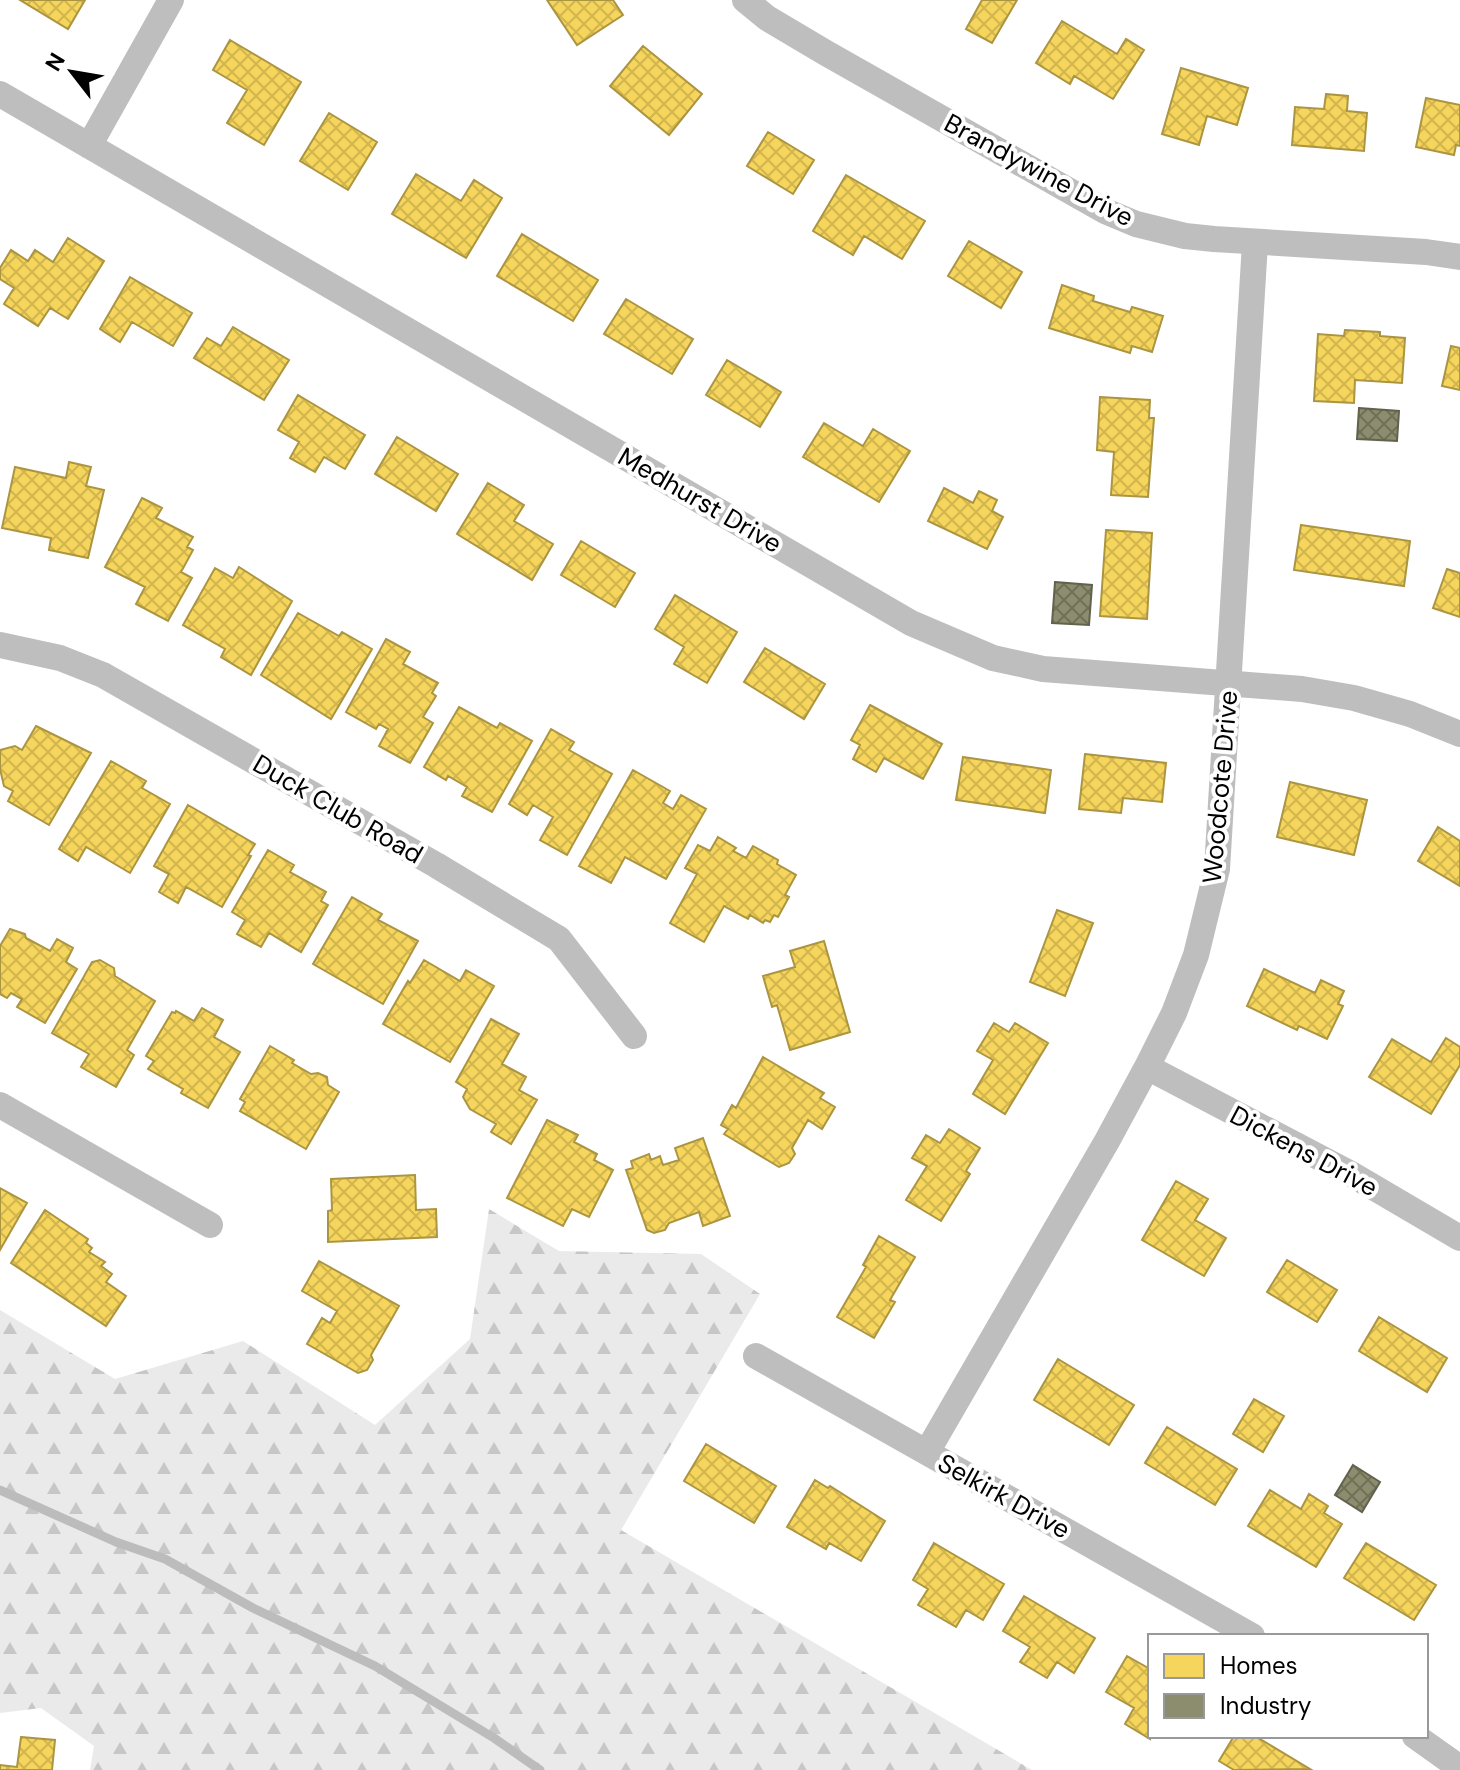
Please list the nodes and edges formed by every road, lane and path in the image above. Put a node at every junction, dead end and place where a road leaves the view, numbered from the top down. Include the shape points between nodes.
1 (171, 0) edge
2 (745, 0) edge
3 (0, 94) edge
4 (89, 146) junction
5 (1255, 243) junction
6 (1460, 257) edge
7 (0, 645) edge
8 (1229, 682) junction
9 (1460, 734) edge
10 (634, 1036) dead end
11 (1147, 1067) junction
12 (0, 1105) edge
13 (210, 1225) dead end
14 (1460, 1238) edge
15 (756, 1356) dead end
16 (927, 1452) junction
17 (1248, 1634) edge
18 (1418, 1738) edge
19 (1460, 1768) edge

1 - 4 street
2 - 5 street, Brandywine Drive via 826,53 1105,211 1185,236
3 - 4 street, Medhurst Drive
4 - 8 street, Medhurst Drive via 911,623 993,658 1043,669
5 - 6 street, Brandywine Drive
5 - 8 street, Woodcote Drive
7 - 10 street, Duck Club Road via 60,658 103,675 559,939
8 - 9 street, Medhurst Drive via 1354,698
8 - 11 street, Woodcote Drive via 1217,869 1196,955
11 - 14 street, Dickens Drive
11 - 16 street, Woodcote Drive
12 - 13 street
15 - 16 street, Selkirk Drive
16 - 17 street, Selkirk Drive
18 - 19 street

